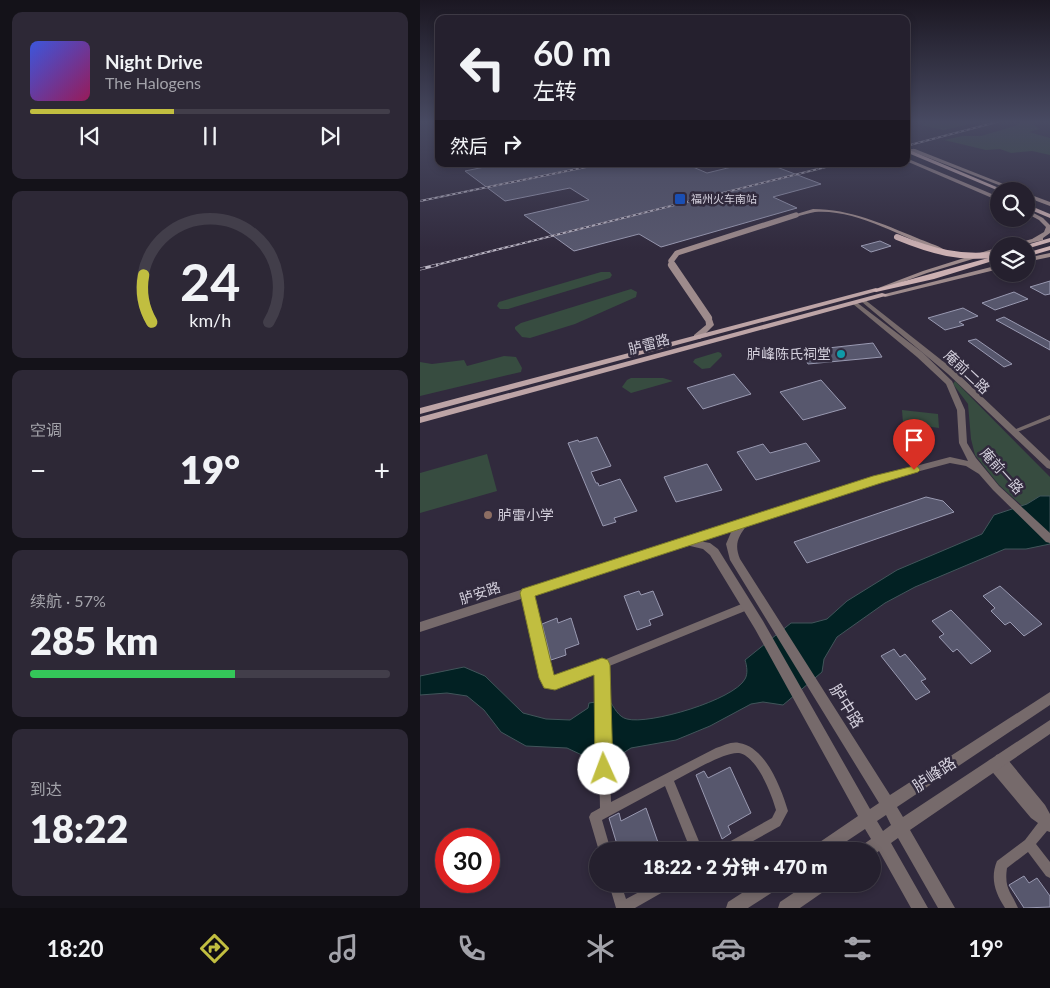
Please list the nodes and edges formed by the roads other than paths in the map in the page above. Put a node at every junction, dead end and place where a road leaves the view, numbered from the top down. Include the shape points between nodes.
1 (916, 164) edge
2 (926, 164) edge
3 (928, 164) edge
4 (940, 164) edge
5 (977, 178) junction
6 (990, 182) edge
7 (990, 183) edge
8 (990, 183) edge
9 (990, 184) edge
10 (990, 190) edge
11 (990, 195) edge
12 (990, 195) edge
13 (1035, 201) edge
14 (1050, 207) edge
15 (1035, 210) edge
16 (1035, 214) edge
17 (1035, 215) edge
18 (1050, 216) edge
19 (1050, 221) edge
20 (900, 236) junction
21 (1035, 239) joint
22 (1050, 241) edge
23 (1035, 245) edge
24 (1050, 248) edge
25 (990, 252) edge
26 (1035, 252) edge
27 (983, 254) junction
28 (1050, 254) edge
29 (990, 257) edge
30 (1035, 257) edge
31 (990, 259) edge
32 (990, 264) edge
33 (990, 269) edge
34 (941, 276) junction
35 (876, 290) junction
36 (885, 295) junction
37 (859, 302) junction
38 (697, 337) junction
39 (423, 410) edge
40 (1050, 417) edge
41 (420, 420) edge
42 (1013, 432) junction
43 (963, 443) junction
44 (950, 460) junction
45 (1050, 466) edge
46 (980, 470) junction
47 (743, 522) junction
48 (1050, 539) edge
49 (685, 542) junction
50 (527, 593) junction
51 (747, 606) junction
52 (420, 627) edge
53 (602, 665) junction
54 (1050, 698) edge
55 (1050, 726) edge
56 (996, 762) junction
57 (668, 779) junction
58 (888, 805) junction
59 (606, 811) junction
60 (868, 819) junction
61 (1048, 824) edge
62 (901, 827) junction
63 (881, 841) junction
64 (602, 842) edge
65 (693, 842) edge
66 (740, 842) edge
67 (833, 842) edge
68 (1028, 844) junction
69 (1050, 872) edge
70 (617, 892) edge
71 (651, 892) edge
72 (758, 892) edge
73 (809, 892) edge
74 (622, 908) edge
75 (734, 908) edge
76 (786, 908) edge
77 (920, 908) edge
78 (947, 908) edge
79 (1012, 908) edge

1 - 12 main road
2 - 11 main road
3 - 10 highway
4 - 5 highway
5 - 6 main road
5 - 7 highway
5 - 8 main road
5 - 9 highway
13 - 14 highway
15 - 18 highway
16 - 19 main road
17 - 21 main road via 1049,227 1047,233
20 - 27 main road via 951,252
20 - 29 highway, bridge via 948,256
20 - 38 main road, bridge via 838,214 818,212 796,215 678,253 671,261 672,266 710,325
21 - 22 main road
22 - 23 highway
24 - 26 highway
25 - 27 main road
27 - 35 main road
28 - 30 main road
31 - 34 highway
32 - 34 highway
33 - 36 main road
34 - 35 highway
34 - 36 highway
35 - 38 main road, 胪雷路
36 - 37 main road, 胪雷路
37 - 41 main road, 胪雷路
37 - 42 street, 庵前二路 via 951,372
37 - 43 street, 庵前一路 via 949,384 961,410
38 - 39 main road, 胪雷路
40 - 42 street
42 - 45 street, 庵前二路
43 - 44 street
43 - 46 street, 庵前一路
44 - 46 street
44 - 47 street, 胪安路 via 877,479
46 - 48 street, 庵前一路
47 - 49 street, 胪安路
47 - 58 street, 胪中路 via 731,540 731,550
49 - 50 street, 胪安路
49 - 51 street via 706,546 714,552
50 - 52 street, 胪安路
50 - 53 street via 550,683
51 - 53 street
51 - 60 street
53 - 59 street
54 - 58 street, 胪峰路
55 - 56 street, 胪峰路
56 - 61 street via 1035,814
56 - 62 street, 胪峰路
57 - 59 street
57 - 65 street
57 - 66 street via 720,752 733,748 748,751 756,758 779,797 782,811 776,822
58 - 60 street, 胪峰路
58 - 62 street, 胪中路
59 - 64 street via 595,818
60 - 63 street
60 - 67 street, 胪峰路
61 - 68 street
62 - 63 street, 胪峰路
62 - 78 street, 胪中路
63 - 77 street
68 - 69 street
68 - 79 street via 1001,865 998,878
70 - 74 street
71 - 74 street
72 - 75 street
73 - 76 street

